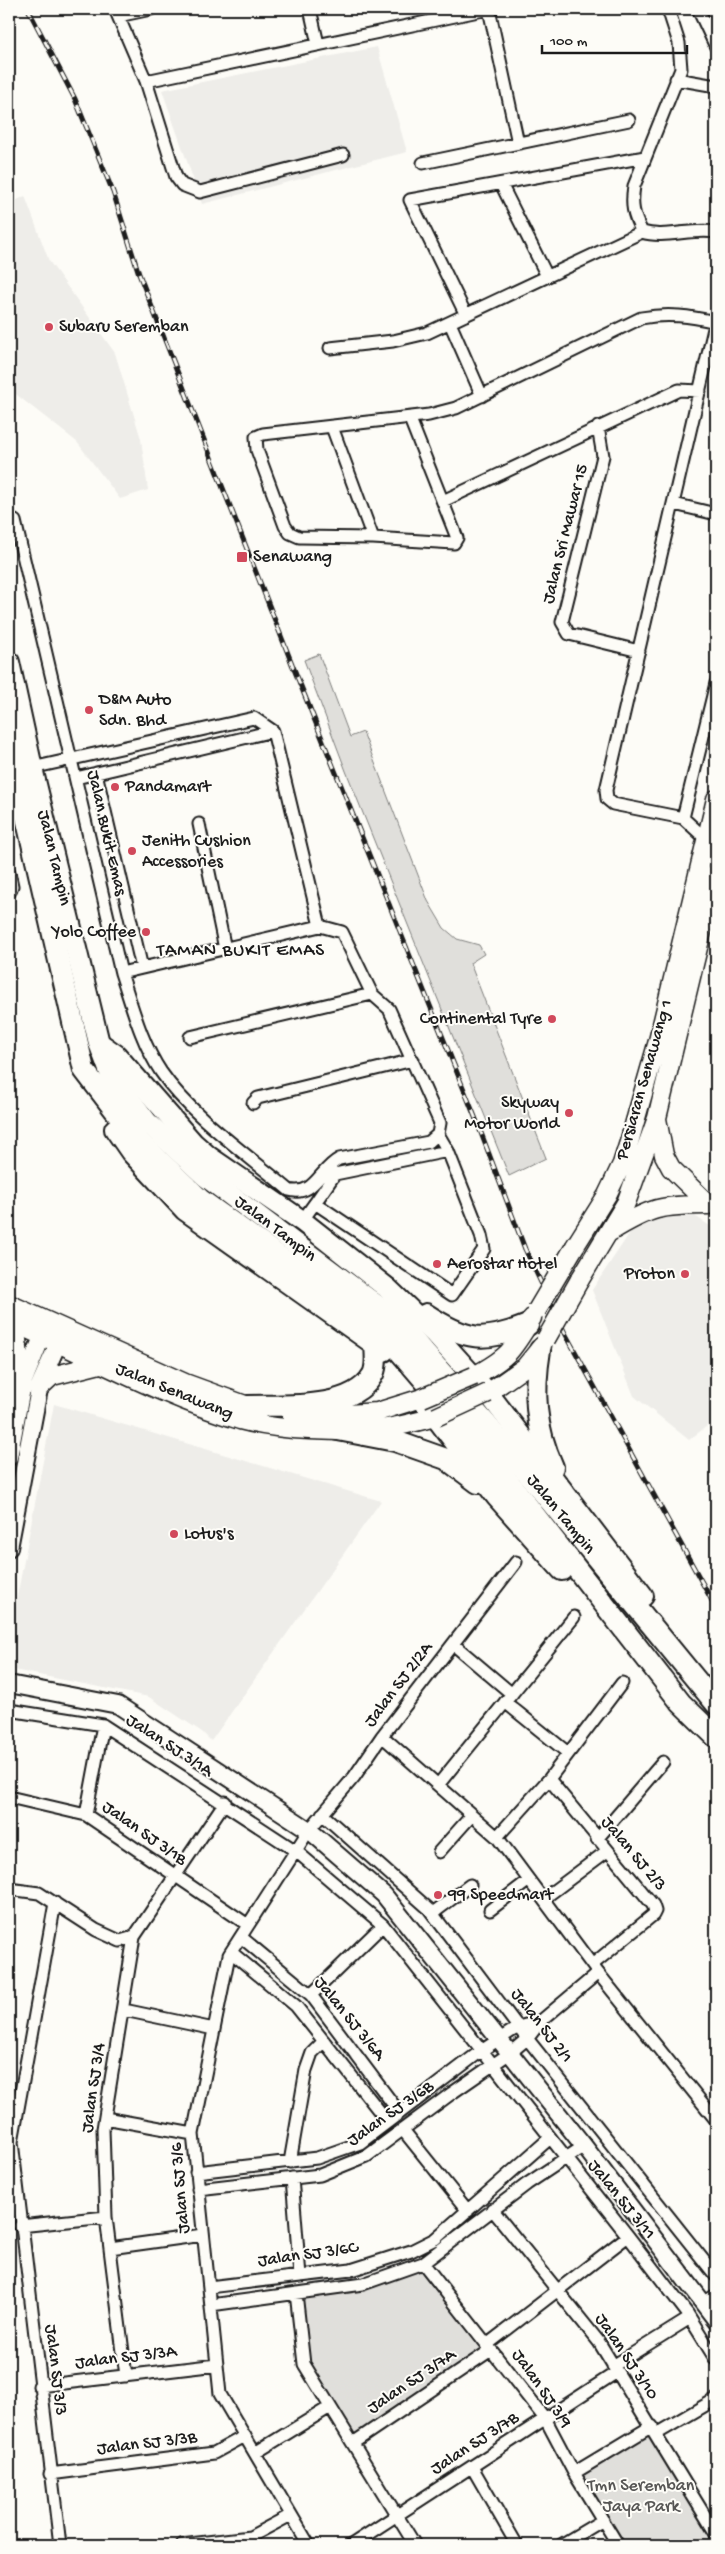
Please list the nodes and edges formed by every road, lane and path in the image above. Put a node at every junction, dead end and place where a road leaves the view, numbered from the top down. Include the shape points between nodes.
1 (151, 9) edge
2 (310, 9) edge
3 (488, 9) edge
4 (668, 9) edge
5 (698, 9) edge
6 (117, 12) edge
7 (318, 44) junction
8 (716, 46) edge
9 (676, 79) junction
10 (146, 81) junction
11 (716, 86) edge
12 (629, 120) dead end
13 (518, 143) junction
14 (343, 155) dead end
15 (645, 157) junction
16 (423, 163) dead end
17 (501, 184) junction
18 (642, 232) junction
19 (716, 232) edge
20 (547, 276) junction
21 (466, 315) junction
22 (716, 321) edge
23 (450, 323) junction
24 (330, 348) dead end
25 (700, 391) junction
26 (482, 396) junction
27 (410, 419) junction
28 (332, 427) junction
29 (598, 427) junction
30 (443, 501) junction
31 (674, 504) junction
32 (716, 514) edge
33 (15, 521) dead end
34 (373, 538) junction
35 (640, 651) junction
36 (9, 662) edge
37 (716, 683) edge
38 (273, 731) junction
39 (9, 743) edge
40 (70, 759) junction
41 (32, 768) junction
42 (96, 773) junction
43 (76, 778) junction
44 (716, 799) edge
45 (683, 818) junction
46 (199, 824) dead end
47 (706, 839) junction
48 (9, 872) edge
49 (715, 882) edge
50 (9, 893) edge
51 (320, 926) junction
52 (225, 949) junction
53 (142, 968) junction
54 (121, 973) junction
55 (372, 994) junction
56 (190, 1038) dead end
57 (100, 1043) junction
58 (413, 1060) junction
59 (84, 1070) junction
60 (253, 1103) dead end
61 (657, 1118) junction
62 (438, 1134) junction
63 (448, 1151) junction
64 (315, 1203) junction
65 (712, 1206) edge
66 (302, 1221) junction
67 (608, 1234) junction
68 (387, 1288) junction
69 (9, 1304) edge
70 (533, 1318) junction
71 (10, 1321) edge
72 (54, 1331) junction
73 (374, 1342) junction
74 (543, 1345) junction
75 (104, 1363) junction
76 (474, 1376) junction
77 (31, 1388) junction
78 (488, 1393) junction
79 (422, 1398) junction
80 (248, 1406) junction
81 (436, 1417) junction
82 (338, 1430) junction
83 (9, 1457) edge
84 (564, 1494) junction
85 (496, 1496) junction
86 (9, 1548) edge
87 (516, 1562) dead end
88 (574, 1617) dead end
89 (453, 1644) junction
90 (622, 1683) dead end
91 (9, 1684) edge
92 (509, 1698) junction
93 (716, 1700) edge
94 (681, 1703) junction
95 (716, 1704) edge
96 (9, 1710) edge
97 (103, 1725) junction
98 (382, 1736) junction
99 (716, 1737) edge
100 (568, 1753) junction
101 (663, 1762) dead end
102 (548, 1779) junction
103 (438, 1786) junction
104 (9, 1797) edge
105 (225, 1802) junction
106 (322, 1814) junction
107 (86, 1815) junction
108 (472, 1815) junction
109 (310, 1830) junction
110 (497, 1837) junction
111 (597, 1839) junction
112 (296, 1851) junction
113 (607, 1851) junction
114 (439, 1852) dead end
115 (173, 1876) junction
116 (529, 1880) junction
117 (470, 1885) dead end
118 (9, 1889) edge
119 (543, 1899) junction
120 (55, 1903) junction
121 (490, 1910) dead end
122 (432, 1913) junction
123 (248, 1925) junction
124 (383, 1926) junction
125 (134, 1937) junction
126 (241, 1937) junction
127 (231, 1952) junction
128 (595, 1969) junction
129 (311, 1995) junction
130 (124, 2010) junction
131 (542, 2020) junction
132 (518, 2027) junction
133 (214, 2029) junction
134 (528, 2038) junction
135 (500, 2039) junction
136 (324, 2041) junction
137 (481, 2051) junction
138 (510, 2053) junction
139 (493, 2065) junction
140 (399, 2112) junction
141 (105, 2118) junction
142 (716, 2120) edge
143 (388, 2122) junction
144 (403, 2130) junction
145 (193, 2134) junction
146 (550, 2138) junction
147 (10, 2142) edge
148 (584, 2146) junction
149 (566, 2159) junction
150 (290, 2162) junction
151 (196, 2172) junction
152 (292, 2178) junction
153 (198, 2189) junction
154 (492, 2209) junction
155 (468, 2211) junction
156 (106, 2217) junction
157 (20, 2226) junction
158 (203, 2235) junction
159 (628, 2236) junction
160 (110, 2248) junction
161 (423, 2263) junction
162 (300, 2276) junction
163 (716, 2276) edge
164 (209, 2286) junction
165 (557, 2291) junction
166 (296, 2293) junction
167 (711, 2299) edge
168 (210, 2305) junction
169 (690, 2318) junction
170 (716, 2320) edge
171 (490, 2347) junction
172 (716, 2360) edge
173 (217, 2364) junction
174 (615, 2369) junction
175 (126, 2376) junction
176 (39, 2386) junction
177 (716, 2399) edge
178 (330, 2407) junction
179 (546, 2420) junction
180 (654, 2430) junction
181 (245, 2436) junction
182 (353, 2443) junction
183 (255, 2453) junction
184 (472, 2467) junction
185 (574, 2472) junction
186 (50, 2474) junction
187 (291, 2515) junction
188 (397, 2516) junction
189 (602, 2520) junction
190 (716, 2534) edge
191 (218, 2543) edge
192 (60, 2545) edge
193 (181, 2545) edge
194 (309, 2545) edge
195 (351, 2545) edge
196 (415, 2545) edge
197 (518, 2545) edge
198 (561, 2545) edge
199 (618, 2545) edge

1 - 6 street
2 - 7 street
3 - 7 street
3 - 13 street
4 - 9 street via 680,43 681,69
5 - 8 street
6 - 10 street
7 - 10 street
9 - 11 street
9 - 15 street
10 - 14 street via 176,177 191,190 200,192
12 - 13 street
13 - 16 street
15 - 17 street
15 - 18 street via 631,203
17 - 20 street
17 - 21 street via 410,200
18 - 19 street via 653,236 692,230
18 - 20 street
20 - 21 street
21 - 23 street
22 - 25 street
22 - 26 street via 660,314 641,318
23 - 24 street via 427,333 393,341
23 - 26 street
25 - 29 street via 679,390
25 - 31 street
26 - 27 street via 456,408
27 - 28 street
27 - 30 street
28 - 34 street
28 - 34 street via 263,434 256,438 257,450 290,533 299,537
29 - 30 street
29 - 35 street, Jalan Sri Mawar 15 via 603,456 562,622 569,634
30 - 34 street via 457,538 454,543
31 - 32 street
31 - 35 street
33 - 40 street, Jalan Bukit Emas
35 - 45 street via 606,799 612,804
36 - 41 highway, Jalan Tampin
37 - 45 street
38 - 40 street via 254,718
38 - 42 street
38 - 51 street
39 - 59 highway, Jalan Tampin
40 - 41 street
40 - 43 street, Jalan Bukit Emas
41 - 57 highway, Jalan Tampin
42 - 43 street
42 - 53 street
43 - 54 street, Jalan Bukit Emas
44 - 47 main road, Persiaran Senawang 1
45 - 47 street
46 - 52 street
47 - 70 main road, Persiaran Senawang 1, bridge via 658,1041 622,1164
48 - 50 street via 12,886
49 - 61 main road, Persiaran Senawang 1
51 - 52 street
51 - 55 street via 342,932
52 - 53 street
53 - 54 street
54 - 62 street, Jalan Bukit Emas via 137,1024 160,1071 184,1100 289,1190 307,1191 330,1164 339,1159 428,1142
55 - 56 street
55 - 58 street via 389,1008
57 - 66 highway via 116,1054 204,1152
57 - 95 highway, Jalan Tampin via 111,1075 147,1122 205,1176 395,1319 485,1422
58 - 60 street via 258,1098
58 - 62 street via 440,1123
59 - 73 highway via 101,1108 131,1152 185,1210 246,1256
59 - 94 highway, Jalan Tampin via 136,1138 200,1199 381,1330 485,1451
61 - 65 main road via 664,1155 671,1168
61 - 67 main road, Persiaran Senawang 1 via 626,1203
62 - 63 street
63 - 64 street via 335,1174
63 - 64 street via 484,1249 452,1295
64 - 66 street
65 - 67 main road via 658,1207
66 - 68 highway
67 - 74 main road, Persiaran Senawang 1, bridge
68 - 70 highway via 445,1327 467,1336 501,1336
68 - 76 highway
69 - 72 main road, Jalan Senawang
70 - 76 main road, Persiaran Senawang 1 via 512,1352
71 - 72 main road, Jalan Senawang
71 - 77 main road
72 - 75 main road, Jalan Senawang
72 - 77 street
72 - 80 main road, Jalan Senawang
73 - 79 highway
73 - 80 highway via 373,1375 362,1388 321,1404
74 - 78 main road, Persiaran Senawang 1 via 506,1382
74 - 84 highway via 535,1397 543,1446
75 - 77 main road via 52,1376
75 - 82 main road, Jalan Senawang via 179,1397 241,1420
76 - 78 highway
76 - 79 main road, Jalan Senawang, bridge
77 - 83 street
77 - 86 street
78 - 81 main road, Persiaran Senawang 1, bridge
78 - 84 highway
79 - 80 main road, Jalan Senawang via 377,1412 335,1416
79 - 81 highway
81 - 82 main road, Jalan Senawang via 382,1429
81 - 85 highway
82 - 85 highway via 395,1441 446,1459
84 - 93 highway via 643,1596
85 - 94 highway
87 - 89 street, Jalan SJ 2/2A
88 - 92 street
89 - 92 street
89 - 98 street, Jalan SJ 2/2A
90 - 100 street
91 - 109 street via 118,1705
92 - 100 street
92 - 103 street
94 - 99 highway, Jalan Tampin
96 - 97 street, Jalan SJ 3/1A
97 - 105 street, Jalan SJ 3/1A
97 - 107 street
98 - 103 street
98 - 106 street, Jalan SJ 2/2A via 354,1777
100 - 102 street
101 - 111 street
102 - 110 street
102 - 111 street, Jalan SJ 2/3
103 - 108 street
104 - 107 street, Jalan SJ 3/1B
105 - 112 street, Jalan SJ 3/1A
105 - 115 street, Jalan SJ 3/4
106 - 109 street, Jalan SJ 2/2A
106 - 122 street, Jalan SJ 2/1
107 - 115 street, Jalan SJ 3/1B
108 - 110 street
108 - 114 street
109 - 112 street, Jalan SJ 3/6
109 - 135 street via 384,1895
110 - 116 street
111 - 113 street, Jalan SJ 2/3
112 - 123 street, Jalan SJ 3/6
112 - 124 street, Jalan SJ 3/1A
113 - 119 street
113 - 128 street, Jalan SJ 2/3 via 655,1911
115 - 123 street, Jalan SJ 3/1B
115 - 125 street, Jalan SJ 3/4
116 - 119 street
116 - 121 street
117 - 122 street
118 - 120 street via 39,1893
119 - 128 street
120 - 125 street via 96,1930 120,1941
120 - 147 street, Jalan SJ 3/3
122 - 132 street, Jalan SJ 2/1
123 - 126 street, Jalan SJ 3/6
124 - 129 street
124 - 137 street, Jalan SJ 3/11
125 - 130 street, Jalan SJ 3/4
126 - 127 street, Jalan SJ 3/6
126 - 129 street, Jalan SJ 3/6A
127 - 133 street, Jalan SJ 3/6
127 - 136 street via 296,2006
128 - 131 street
128 - 142 street
129 - 140 street, Jalan SJ 3/6A
130 - 133 street
130 - 141 street, Jalan SJ 3/4
131 - 132 street
131 - 134 street, Jalan SJ 3/6B
132 - 134 street, Jalan SJ 2/1
132 - 135 street
133 - 145 street, Jalan SJ 3/6
134 - 138 street, Jalan SJ 3/6B
134 - 163 street, Jalan SJ 2/1
135 - 137 street
135 - 138 street
136 - 143 street
136 - 150 street via 312,2053 306,2070
137 - 139 street, Jalan SJ 3/11
137 - 140 street
138 - 139 street, Jalan SJ 3/6B
138 - 148 street
139 - 144 street, Jalan SJ 3/6B
139 - 146 street, Jalan SJ 3/11
140 - 143 street
141 - 145 street
141 - 156 street, Jalan SJ 3/4
143 - 150 street via 360,2143 317,2158
144 - 152 street, Jalan SJ 3/6B via 368,2156 320,2175
144 - 155 street
145 - 151 street, Jalan SJ 3/6
146 - 149 street, Jalan SJ 3/11
146 - 155 street, Jalan SJ 3/6C
147 - 157 street, Jalan SJ 3/3
148 - 149 street
148 - 167 street
149 - 154 street
149 - 159 street, Jalan SJ 3/11
150 - 151 street
151 - 153 street, Jalan SJ 3/6
152 - 153 street, Jalan SJ 3/6B
152 - 162 street
153 - 158 street, Jalan SJ 3/6
154 - 161 street
154 - 165 street, Jalan SJ 3/10
155 - 162 street, Jalan SJ 3/6C via 435,2239 411,2251 351,2270
156 - 157 street
156 - 160 street, Jalan SJ 3/4
157 - 176 street, Jalan SJ 3/3
158 - 160 street
158 - 164 street, Jalan SJ 3/6
159 - 165 street, Jalan SJ 3/7A
159 - 169 street, Jalan SJ 3/11
160 - 175 street, Jalan SJ 3/4
161 - 166 street via 363,2284
161 - 171 street, Jalan SJ 3/9
162 - 164 street, Jalan SJ 3/6C
164 - 168 street, Jalan SJ 3/6
165 - 171 street, Jalan SJ 3/7A
165 - 174 street, Jalan SJ 3/10 via 599,2342
166 - 168 street
166 - 178 street via 304,2364
167 - 170 street
168 - 173 street, Jalan SJ 3/6
169 - 172 street, Jalan SJ 3/11
169 - 174 street, Jalan SJ 3/7B
171 - 179 street, Jalan SJ 3/9
171 - 182 street, Jalan SJ 3/7A
173 - 175 street, Jalan SJ 3/3A
173 - 181 street, Jalan SJ 3/6 via 220,2394
174 - 179 street, Jalan SJ 3/7B
174 - 180 street, Jalan SJ 3/10
175 - 176 street, Jalan SJ 3/3A
176 - 186 street, Jalan SJ 3/3
177 - 180 street
178 - 182 street
178 - 183 street
179 - 184 street, Jalan SJ 3/7B
179 - 185 street, Jalan SJ 3/9
180 - 185 street
180 - 190 street, Jalan SJ 3/10
181 - 183 street, Jalan SJ 3/6
181 - 186 street, Jalan SJ 3/3B via 214,2453
182 - 188 street
183 - 187 street, Jalan SJ 3/6
184 - 188 street, Jalan SJ 3/7B
184 - 197 street
185 - 189 street, Jalan SJ 3/9
186 - 192 street, Jalan SJ 3/3
187 - 191 street via 250,2537
187 - 194 street, Jalan SJ 3/6
188 - 195 street, Jalan SJ 3/7B
188 - 196 street
189 - 198 street
189 - 199 street, Jalan SJ 3/9
191 - 193 street

